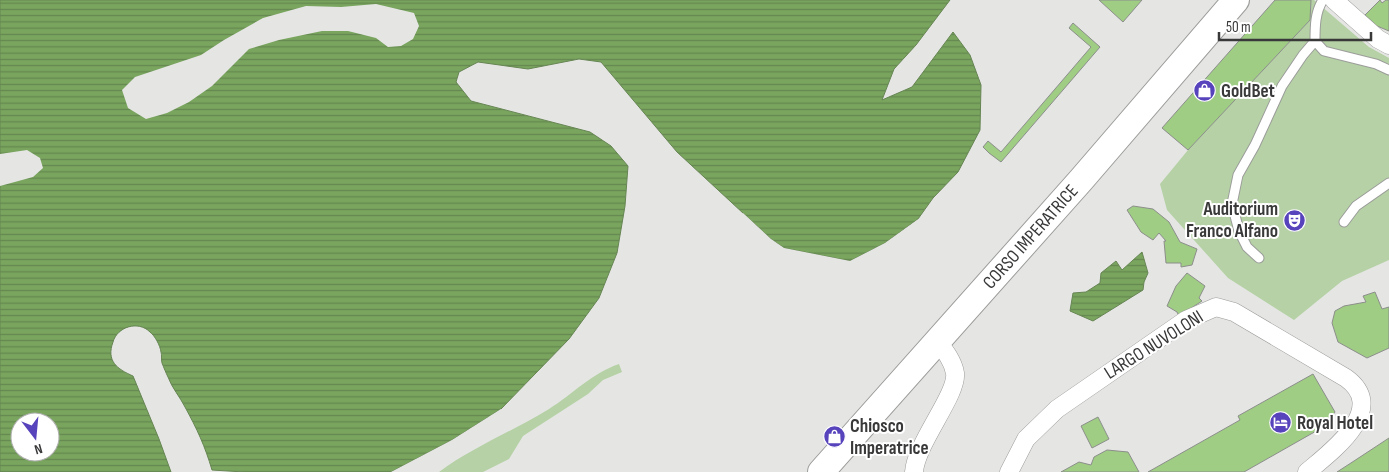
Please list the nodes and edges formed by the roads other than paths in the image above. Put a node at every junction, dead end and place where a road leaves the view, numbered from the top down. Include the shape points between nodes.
1 (1236, 0) edge
2 (1323, 0) edge
3 (1334, 0) edge
4 (1315, 41) junction
5 (1389, 45) edge
6 (1389, 70) edge
7 (1389, 183) edge
8 (1344, 222) dead end
9 (1259, 258) dead end
10 (938, 342) junction
11 (821, 472) edge
12 (914, 472) edge
13 (1009, 472) edge
14 (1307, 472) edge

1 - 10 main road, CORSO IMPERATRICE
2 - 4 lane via 1315,24
3 - 5 street
4 - 6 lane via 1324,51
4 - 9 lane via 1282,86 1238,175 1232,204 1239,231 1247,247
7 - 8 lane via 1356,206
10 - 11 main road, CORSO IMPERATRICE
10 - 12 street via 955,374 952,388 921,448
13 - 14 street, LARGO NUVOLONI via 1026,439 1057,409 1186,320 1216,307 1234,312 1346,378 1360,390 1365,409 1357,426

